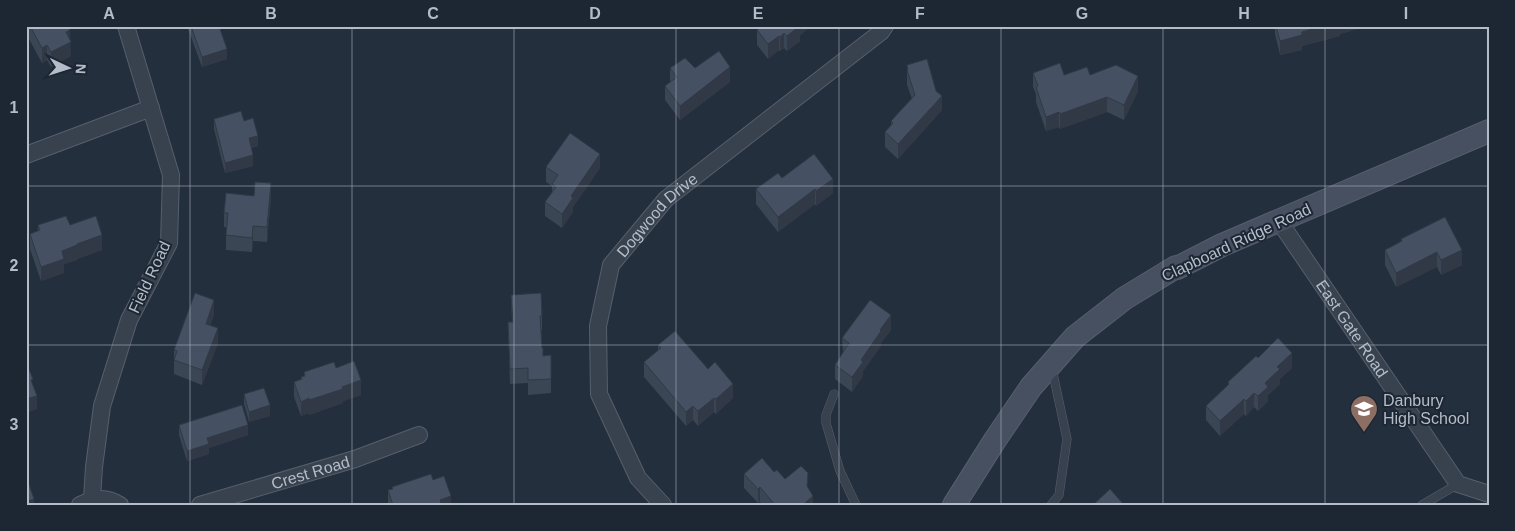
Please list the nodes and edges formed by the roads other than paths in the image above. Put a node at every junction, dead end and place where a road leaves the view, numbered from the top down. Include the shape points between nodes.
1 (126, 26) edge
2 (886, 26) edge
3 (151, 108) junction
4 (1489, 131) edge
5 (26, 155) edge
6 (1279, 221) junction
7 (1052, 364) junction
8 (834, 394) dead end
9 (419, 435) dead end
10 (1458, 484) junction
11 (1489, 494) edge
12 (86, 502) edge
13 (120, 505) edge
14 (200, 505) edge
15 (663, 505) edge
16 (856, 505) edge
17 (954, 505) edge
18 (1051, 505) edge
19 (1422, 505) edge

1 - 3 street, Field Road
2 - 15 street, Dogwood Drive via 666,199 611,265 598,326 599,394 638,478
3 - 5 street
3 - 12 street, Field Road via 171,175 169,243 129,320 102,406
4 - 6 main road, Clapboard Ridge Road
6 - 7 main road, Clapboard Ridge Road via 1176,267 1125,298 1075,337
6 - 10 street, East Gate Road
7 - 17 main road, Clapboard Ridge Road via 1031,387
7 - 18 lane via 1066,439 1059,495
8 - 16 lane via 826,423 840,471
9 - 14 street, Crest Road via 355,459
10 - 11 street
10 - 19 lane
12 - 13 street, Field Road via 106,499

